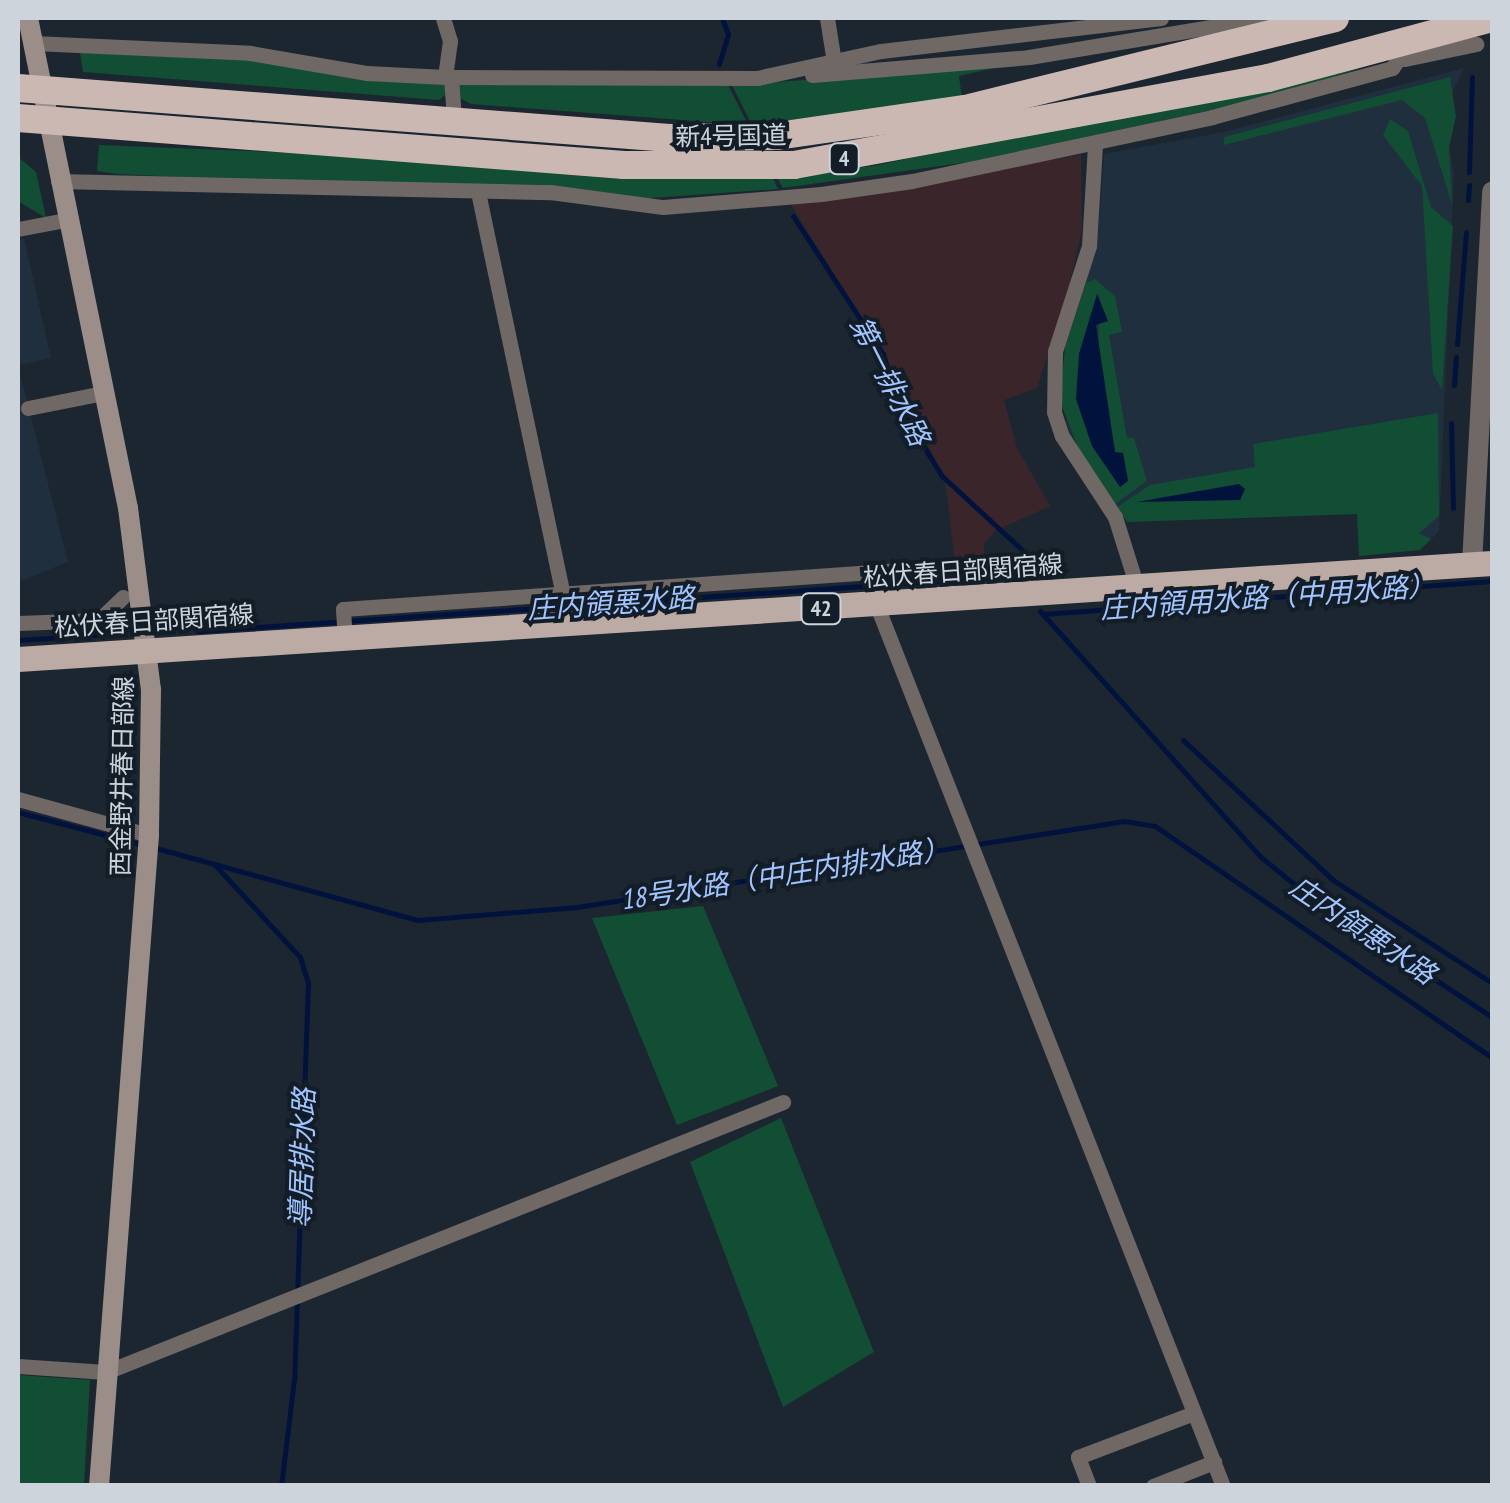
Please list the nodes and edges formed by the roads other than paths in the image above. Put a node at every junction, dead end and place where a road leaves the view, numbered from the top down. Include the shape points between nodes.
1 (28, 18) edge
2 (443, 18) edge
3 (826, 18) edge
4 (1161, 18) edge
5 (1264, 18) edge
6 (1336, 18) edge
7 (1492, 18) edge
8 (33, 43) junction
9 (1476, 44) dead end
10 (1409, 49) junction
11 (834, 62) junction
12 (788, 76) junction
13 (448, 77) junction
14 (26, 86) edge
15 (18, 118) edge
16 (454, 120) junction
17 (49, 128) junction
18 (18, 136) edge
19 (1095, 145) junction
20 (58, 181) junction
21 (478, 192) junction
22 (1492, 192) edge
23 (65, 220) junction
24 (18, 229) edge
25 (102, 393) junction
26 (28, 408) dead end
27 (1482, 564) edge
28 (1138, 590) junction
29 (1043, 596) junction
30 (124, 597) dead end
31 (877, 606) junction
32 (568, 609) junction
33 (18, 623) edge
34 (148, 652) junction
35 (18, 659) edge
36 (18, 799) edge
37 (149, 835) junction
38 (783, 1102) dead end
39 (18, 1366) edge
40 (106, 1372) junction
41 (1194, 1413) junction
42 (1214, 1462) junction
43 (98, 1486) edge
44 (1089, 1486) edge
45 (1154, 1486) edge
46 (1223, 1486) edge

1 - 8 main road, 西金野井春日部線
2 - 13 street via 450,40
3 - 11 street
4 - 11 street
5 - 12 street via 1028,57
6 - 16 highway, 新4号国道 / 4 via 1052,90 872,126 669,138
7 - 10 highway, 新4号国道 / 4
8 - 13 street via 250,53 366,73
8 - 14 main road, 西金野井春日部線
9 - 10 street
10 - 17 highway, 新4号国道 / 4 via 834,160 682,168 440,147 369,152
10 - 19 street via 1392,68
11 - 12 street
12 - 13 street
13 - 16 street
14 - 16 highway, 新4号国道 / 4
14 - 17 main road, 西金野井春日部線
15 - 17 highway
17 - 18 highway
17 - 20 main road, 西金野井春日部線
19 - 21 street via 894,184 683,205
19 - 28 street via 1101,197 1055,350 1054,412 1062,436 1115,517
20 - 21 street
20 - 23 main road, 西金野井春日部線
21 - 32 street
22 - 27 street
23 - 24 street
23 - 25 main road, 西金野井春日部線
25 - 26 street
25 - 34 main road, 西金野井春日部線 via 128,508
27 - 28 main road, 松伏春日部関宿線 / 42
28 - 29 main road, 松伏春日部関宿線 / 42
29 - 31 main road, 松伏春日部関宿線 / 42
29 - 32 street via 1028,570 1000,562
30 - 33 street via 99,620
31 - 32 main road, 松伏春日部関宿線 / 42
31 - 41 street
32 - 34 main road, 松伏春日部関宿線 / 42
34 - 35 main road, 松伏春日部関宿線 / 42
34 - 37 main road, 西金野井春日部線
36 - 37 street
37 - 40 main road, 西金野井春日部線
38 - 40 street
39 - 40 street
40 - 43 main road, 西金野井春日部線
41 - 42 street
41 - 44 street via 1078,1457
42 - 45 street
42 - 46 street

